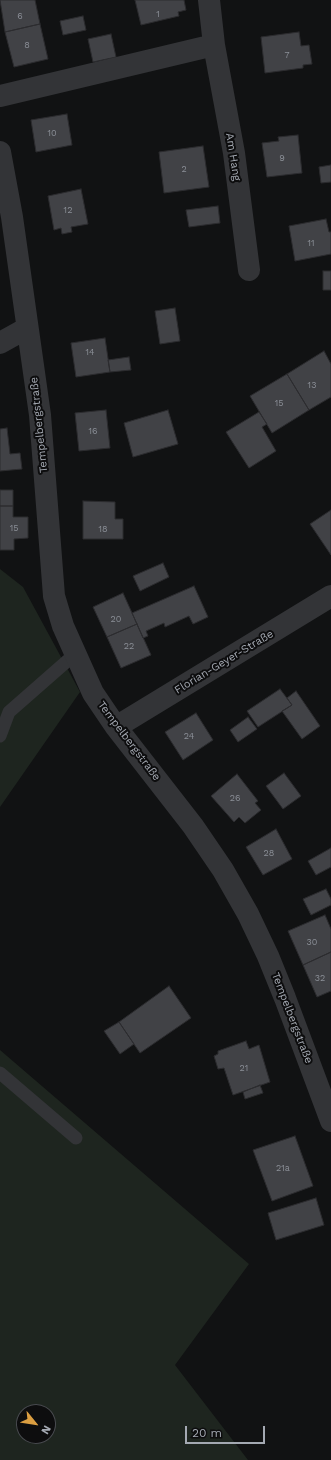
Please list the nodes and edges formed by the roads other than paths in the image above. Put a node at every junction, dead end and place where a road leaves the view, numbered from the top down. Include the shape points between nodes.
1 (209, 0) edge
2 (214, 45) junction
3 (0, 96) edge
4 (0, 152) edge
5 (6, 218) edge
6 (249, 270) dead end
7 (27, 328) junction
8 (0, 343) edge
9 (331, 596) edge
10 (74, 655) junction
11 (116, 727) junction
12 (0, 736) edge
13 (0, 1073) edge
14 (331, 1121) edge
15 (76, 1138) dead end

1 - 2 street, Am Hang
2 - 3 street
2 - 6 street, Am Hang via 234,153
4 - 5 street, Tempelbergstraße
5 - 7 street, Tempelbergstraße
7 - 8 street
7 - 10 street, Tempelbergstraße via 40,415 54,596
9 - 11 street, Florian-Geyer-Straße
10 - 11 street, Tempelbergstraße via 93,693
10 - 12 lane via 9,712
11 - 14 street, Tempelbergstraße via 193,826 223,870 248,914 285,998
13 - 15 lane

